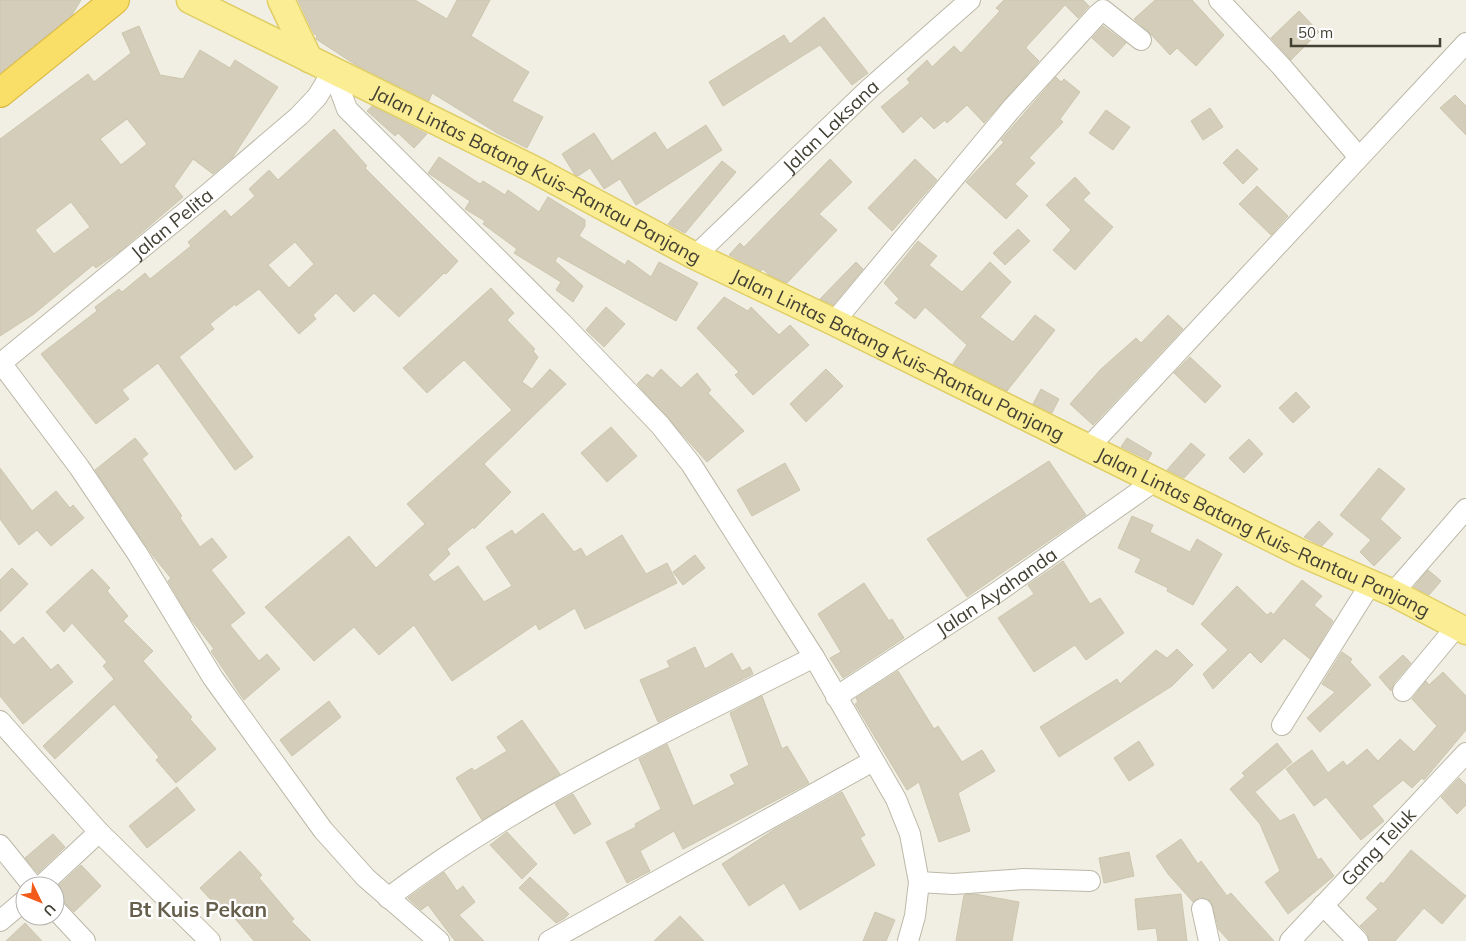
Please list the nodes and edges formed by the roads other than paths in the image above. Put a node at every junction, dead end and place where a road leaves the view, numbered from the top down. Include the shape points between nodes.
1 (115, 0) edge
2 (190, 0) edge
3 (281, 0) edge
4 (970, 0) edge
5 (1219, 0) edge
6 (1107, 5) edge
7 (1141, 40) dead end
8 (1466, 43) edge
9 (309, 59) junction
10 (333, 71) junction
11 (0, 93) edge
12 (1358, 156) junction
13 (695, 256) junction
14 (834, 322) junction
15 (1, 364) edge
16 (1090, 447) junction
17 (1156, 480) junction
18 (1466, 509) edge
19 (1382, 588) junction
20 (1461, 629) edge
21 (814, 658) junction
22 (1404, 691) dead end
23 (836, 697) junction
24 (0, 721) edge
25 (1282, 725) dead end
26 (1466, 753) edge
27 (873, 760) junction
28 (99, 832) junction
29 (0, 845) edge
30 (25, 876) edge
31 (52, 876) edge
32 (1090, 881) dead end
33 (919, 882) junction
34 (388, 898) junction
35 (1323, 905) junction
36 (15, 908) edge
37 (1202, 909) dead end
38 (65, 920) edge
39 (0, 921) edge
40 (85, 941) edge
41 (210, 941) edge
42 (439, 941) edge
43 (549, 941) edge
44 (908, 941) edge
45 (1209, 941) edge
46 (1290, 941) edge
47 (1358, 941) edge

1 - 11 highway
2 - 9 main road, Jalan Lintas Batang Kuis–Rantau Panjang
3 - 9 main road
4 - 13 street, Jalan Laksana via 869,89
5 - 12 street
6 - 7 street
6 - 14 street via 1013,107
8 - 12 street
9 - 10 main road, Jalan Lintas Batang Kuis–Rantau Panjang
10 - 13 main road, Jalan Lintas Batang Kuis–Rantau Panjang via 535,170
10 - 15 street, Jalan Pelita via 317,98 299,116
10 - 21 street via 346,109 660,425 691,464
12 - 16 street
13 - 14 main road, Jalan Lintas Batang Kuis–Rantau Panjang
14 - 16 main road, Jalan Lintas Batang Kuis–Rantau Panjang
15 - 34 street via 79,468 137,553 212,678 347,860
16 - 17 main road, Jalan Lintas Batang Kuis–Rantau Panjang
17 - 19 main road, Jalan Lintas Batang Kuis–Rantau Panjang via 1301,553
17 - 23 street, Jalan Ayahanda via 996,593
18 - 19 street
19 - 20 main road, Jalan Lintas Batang Kuis–Rantau Panjang
19 - 25 street
20 - 22 street
21 - 23 street
21 - 34 street via 586,773 452,852
23 - 27 street
24 - 28 street
26 - 35 street, Gang Teluk
27 - 33 street via 896,799 910,834
27 - 43 street
28 - 31 street
28 - 41 street
29 - 30 street
32 - 33 street
33 - 44 street via 916,916
34 - 42 street
35 - 46 street, Gang Teluk
35 - 47 street
36 - 39 street
37 - 45 street
38 - 40 street

